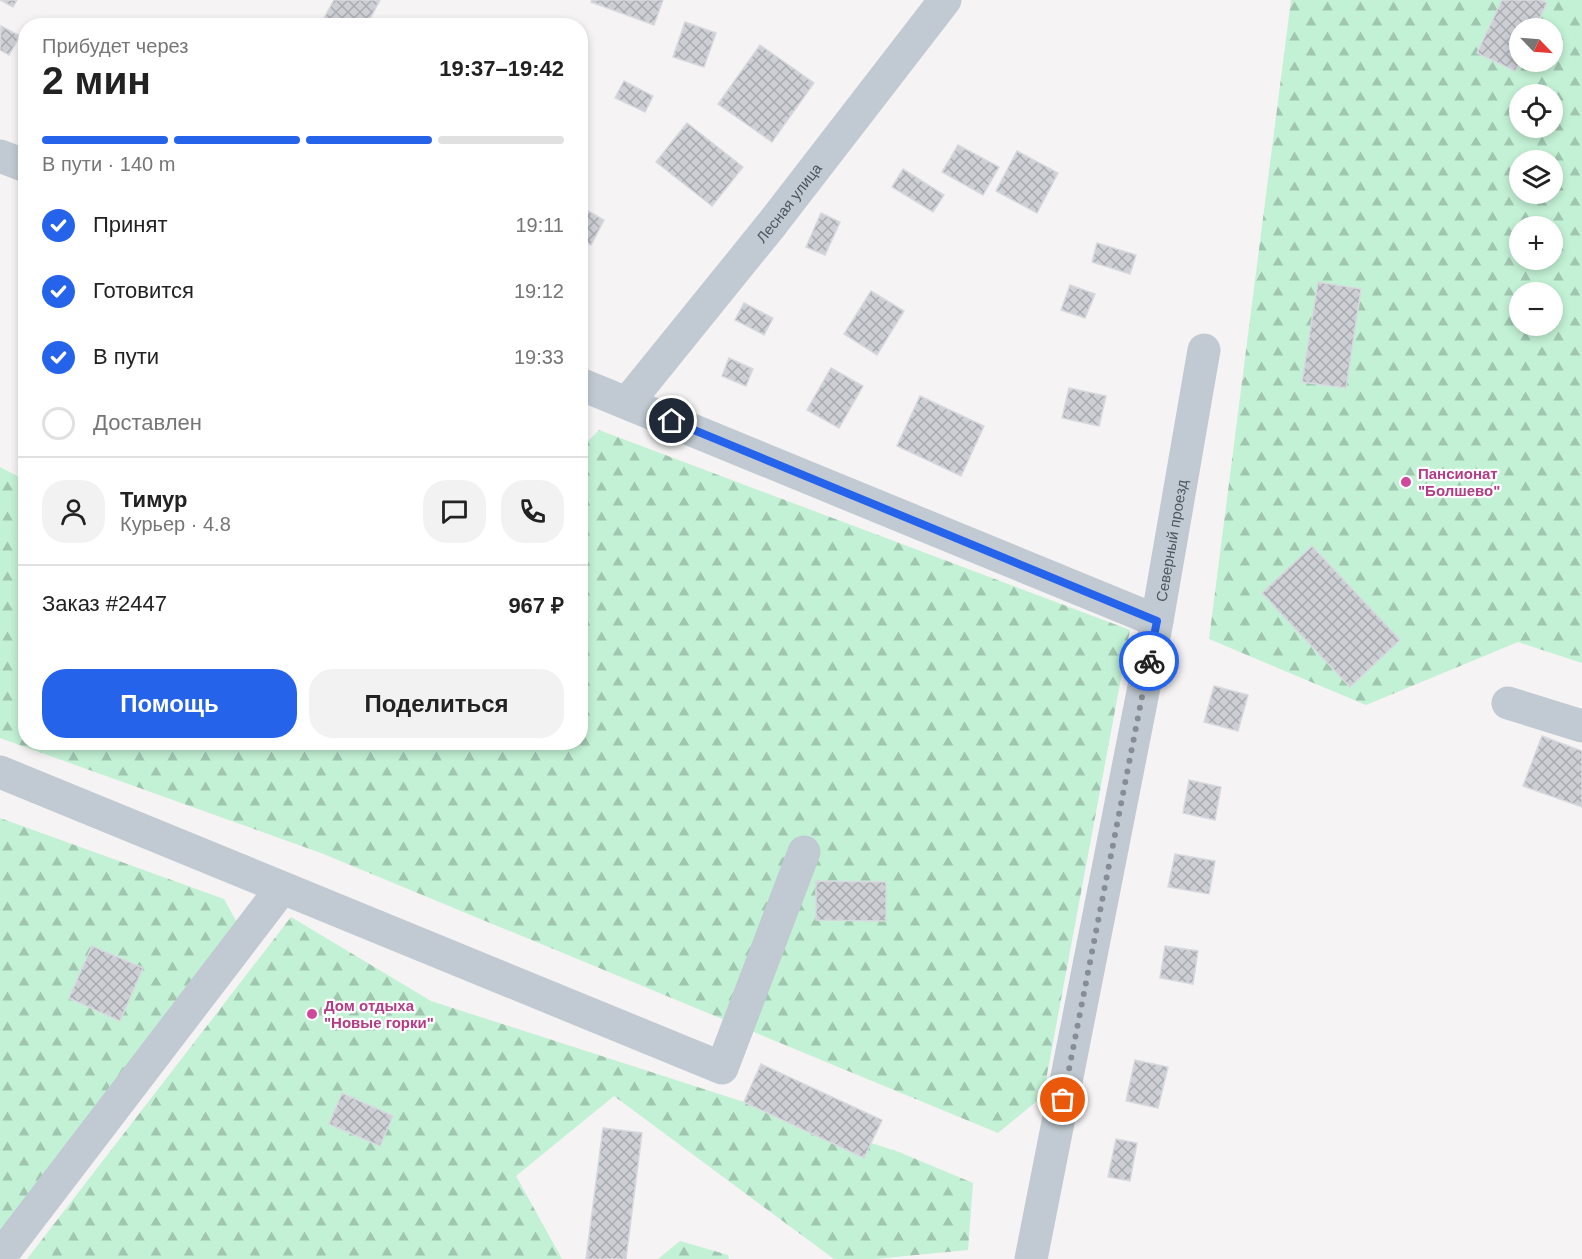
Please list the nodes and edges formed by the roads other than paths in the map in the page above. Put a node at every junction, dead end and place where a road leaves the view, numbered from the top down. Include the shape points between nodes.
1 (945, 0) edge
2 (0, 156) edge
3 (18, 163) edge
4 (1204, 350) dead end
5 (588, 387) edge
6 (628, 402) junction
7 (1157, 621) junction
8 (1509, 703) dead end
9 (1582, 726) edge
10 (0, 772) edge
11 (804, 852) dead end
12 (282, 888) junction
13 (0, 1257) edge
14 (1031, 1259) edge

1 - 6 street, Лесная улица
2 - 3 street
4 - 7 street, Северный проезд
5 - 6 street
6 - 7 street
7 - 14 street, Северный проезд
8 - 9 street
10 - 12 street
11 - 12 street via 722,1068
12 - 13 street

